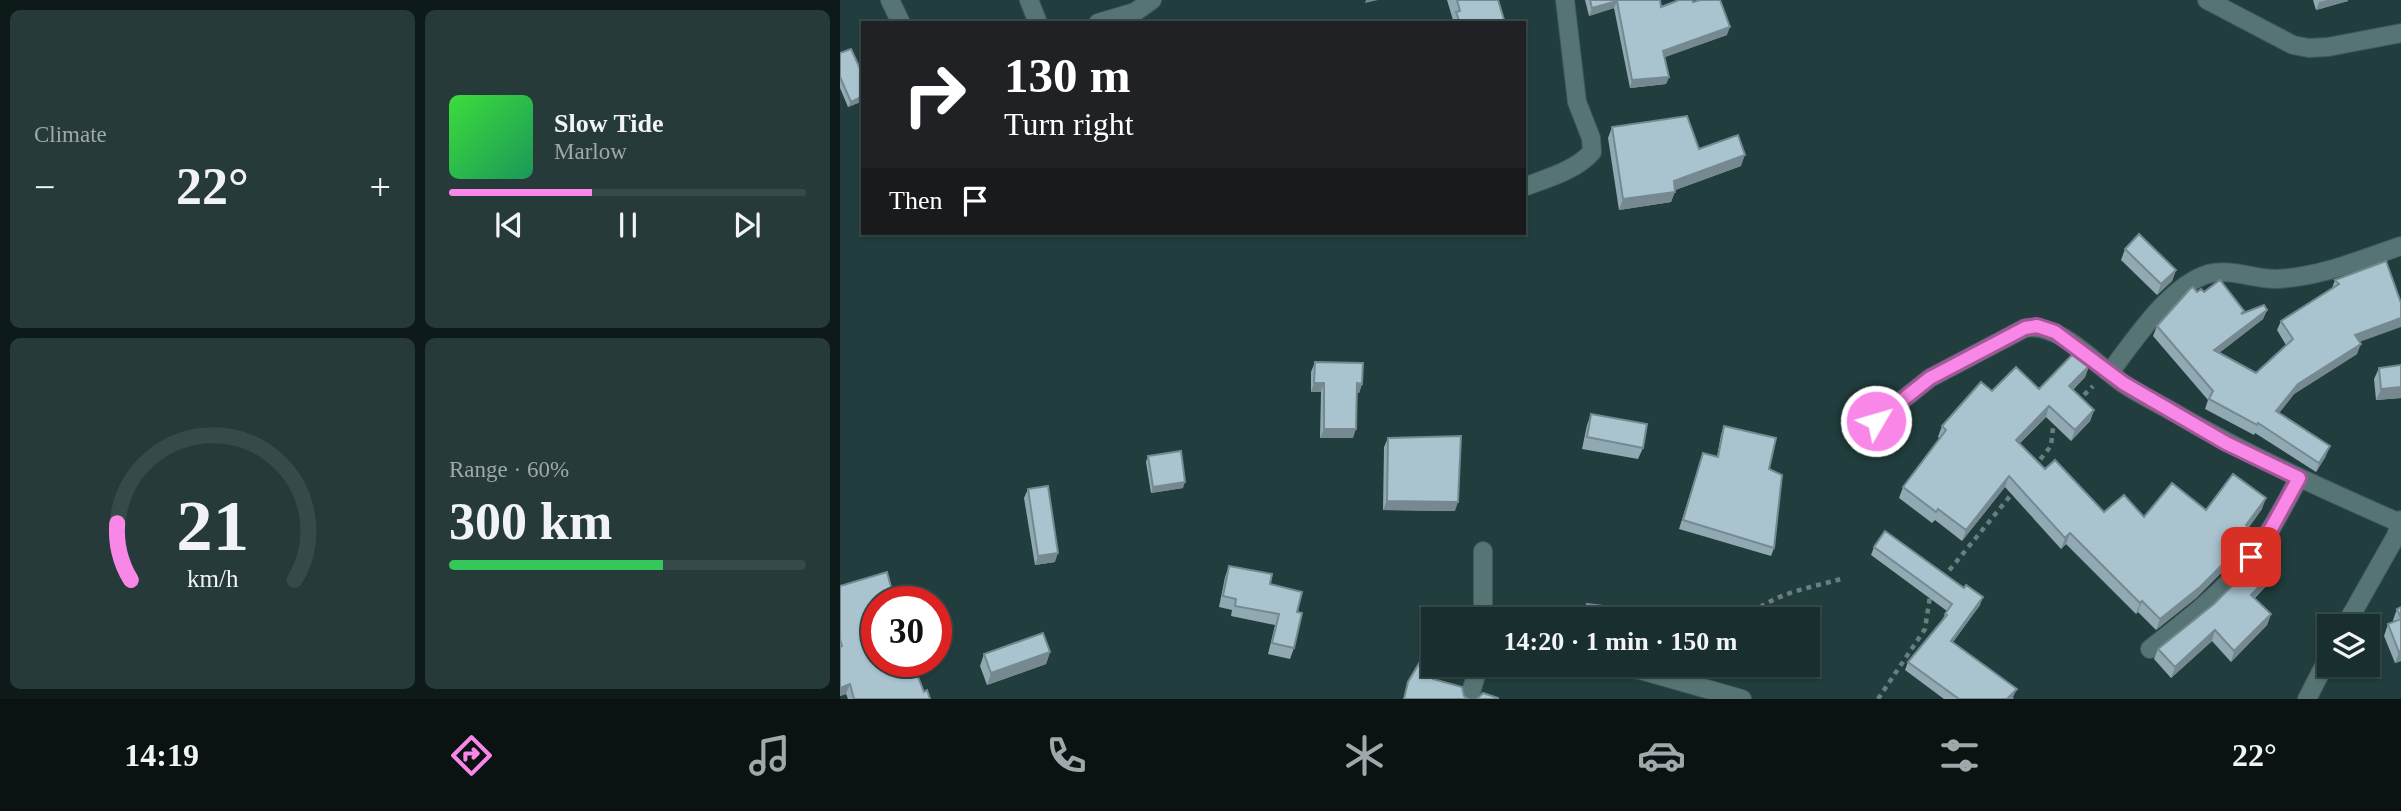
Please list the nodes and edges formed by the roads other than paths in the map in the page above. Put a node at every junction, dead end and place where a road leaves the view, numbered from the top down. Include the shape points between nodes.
1 (890, 0) edge
2 (1029, 0) edge
3 (1152, 0) edge
4 (1565, 0) edge
5 (2207, 0) edge
6 (900, 21) edge
7 (1037, 21) edge
8 (1105, 21) edge
9 (2401, 33) edge
10 (1526, 186) edge
11 (2401, 246) edge
12 (2107, 370) junction
13 (1876, 421) dead end
14 (2299, 478) junction
15 (2399, 528) edge
16 (1483, 551) dead end
17 (1483, 607) edge
18 (2352, 614) edge
19 (2150, 649) dead end
20 (1475, 677) edge
21 (1665, 677) edge
22 (2318, 677) edge
23 (1469, 699) edge
24 (1742, 699) edge
25 (2307, 699) edge

1 - 6 street
2 - 7 street
3 - 8 street via 1135,12
4 - 10 street via 1577,102 1592,152 1566,171
5 - 9 street via 2283,40 2309,48
11 - 12 street via 2336,270 2276,279 2230,271 2207,275 2184,287 2154,315
12 - 13 street via 2055,332 2037,326 2025,328 1930,378
12 - 14 street via 2226,443
14 - 15 street
14 - 19 street via 2251,557 2203,607
15 - 18 street
16 - 17 street
20 - 23 street
21 - 24 street
22 - 25 street

